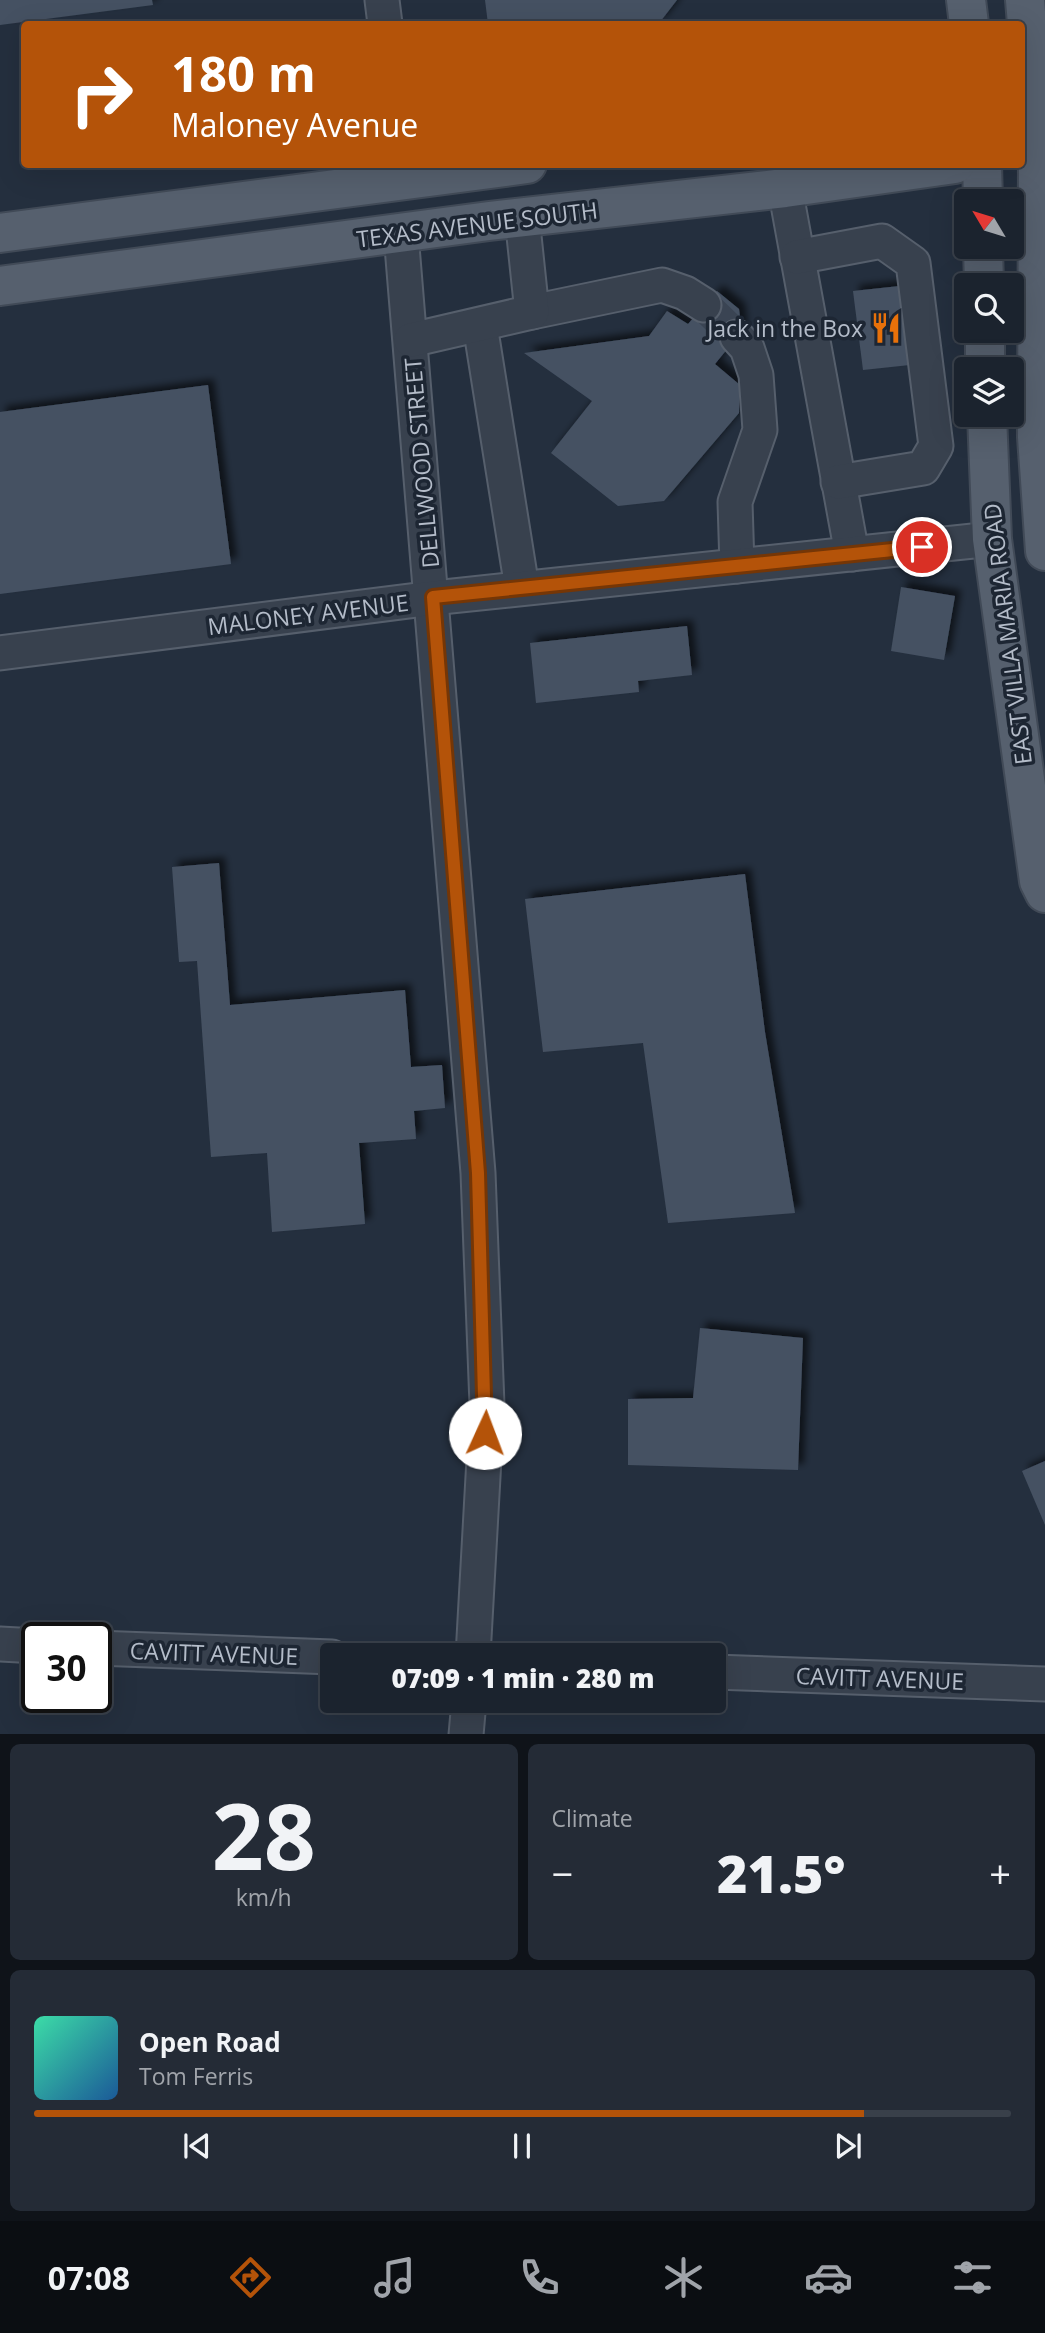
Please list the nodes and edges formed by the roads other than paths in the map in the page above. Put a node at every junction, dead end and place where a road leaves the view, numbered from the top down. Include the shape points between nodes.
1 (382, 0) edge
2 (966, 0) edge
3 (1025, 0) edge
4 (385, 21) edge
5 (969, 21) edge
6 (1034, 92) edge
7 (1035, 155) edge
8 (465, 168) edge
9 (927, 168) edge
10 (982, 168) edge
11 (403, 172) edge
12 (785, 188) junction
13 (983, 189) edge
14 (522, 217) junction
15 (0, 233) edge
16 (401, 234) junction
17 (797, 257) junction
18 (0, 286) edge
19 (704, 305) tunnel mouth
20 (533, 312) junction
21 (480, 325) junction
22 (737, 337) tunnel mouth
23 (411, 340) junction
24 (987, 427) edge
25 (838, 482) junction
26 (992, 539) junction
27 (1044, 540) edge
28 (852, 554) junction
29 (737, 566) junction
30 (522, 588) junction
31 (433, 597) junction
32 (0, 653) edge
33 (1045, 893) edge
34 (473, 1643) edge
35 (0, 1644) edge
36 (21, 1645) edge
37 (112, 1649) edge
38 (320, 1657) edge
39 (726, 1672) edge
40 (1045, 1684) edge
41 (468, 1713) edge
42 (466, 1734) edge

1 - 4 street
2 - 5 main road
3 - 6 main road
6 - 7 main road
7 - 27 main road via 1037,437
8 - 11 main road
9 - 12 main road, TEXAS AVENUE SOUTH
10 - 13 main road
11 - 15 main road
12 - 14 main road, TEXAS AVENUE SOUTH
12 - 17 street
14 - 16 main road, TEXAS AVENUE SOUTH
14 - 20 street
16 - 18 main road, TEXAS AVENUE SOUTH
16 - 23 street, DELLWOOD STREET
17 - 25 street
17 - 25 street via 882,241 912,263 936,446 923,468
19 - 20 street via 662,285
20 - 21 street
21 - 23 street
21 - 30 street
22 - 29 street via 747,348 756,375 760,429 735,502
23 - 31 street, DELLWOOD STREET
24 - 26 main road, EAST VILLA MARIA ROAD
25 - 28 street
26 - 28 street, MALONEY AVENUE
26 - 33 main road, EAST VILLA MARIA ROAD via 1039,881
28 - 29 street, MALONEY AVENUE
29 - 30 street, MALONEY AVENUE
30 - 31 street, MALONEY AVENUE
31 - 32 street, MALONEY AVENUE
31 - 34 street, DELLWOOD STREET via 479,1187 487,1405
35 - 36 street
37 - 38 street, CAVITT AVENUE
39 - 40 street, CAVITT AVENUE
41 - 42 street

